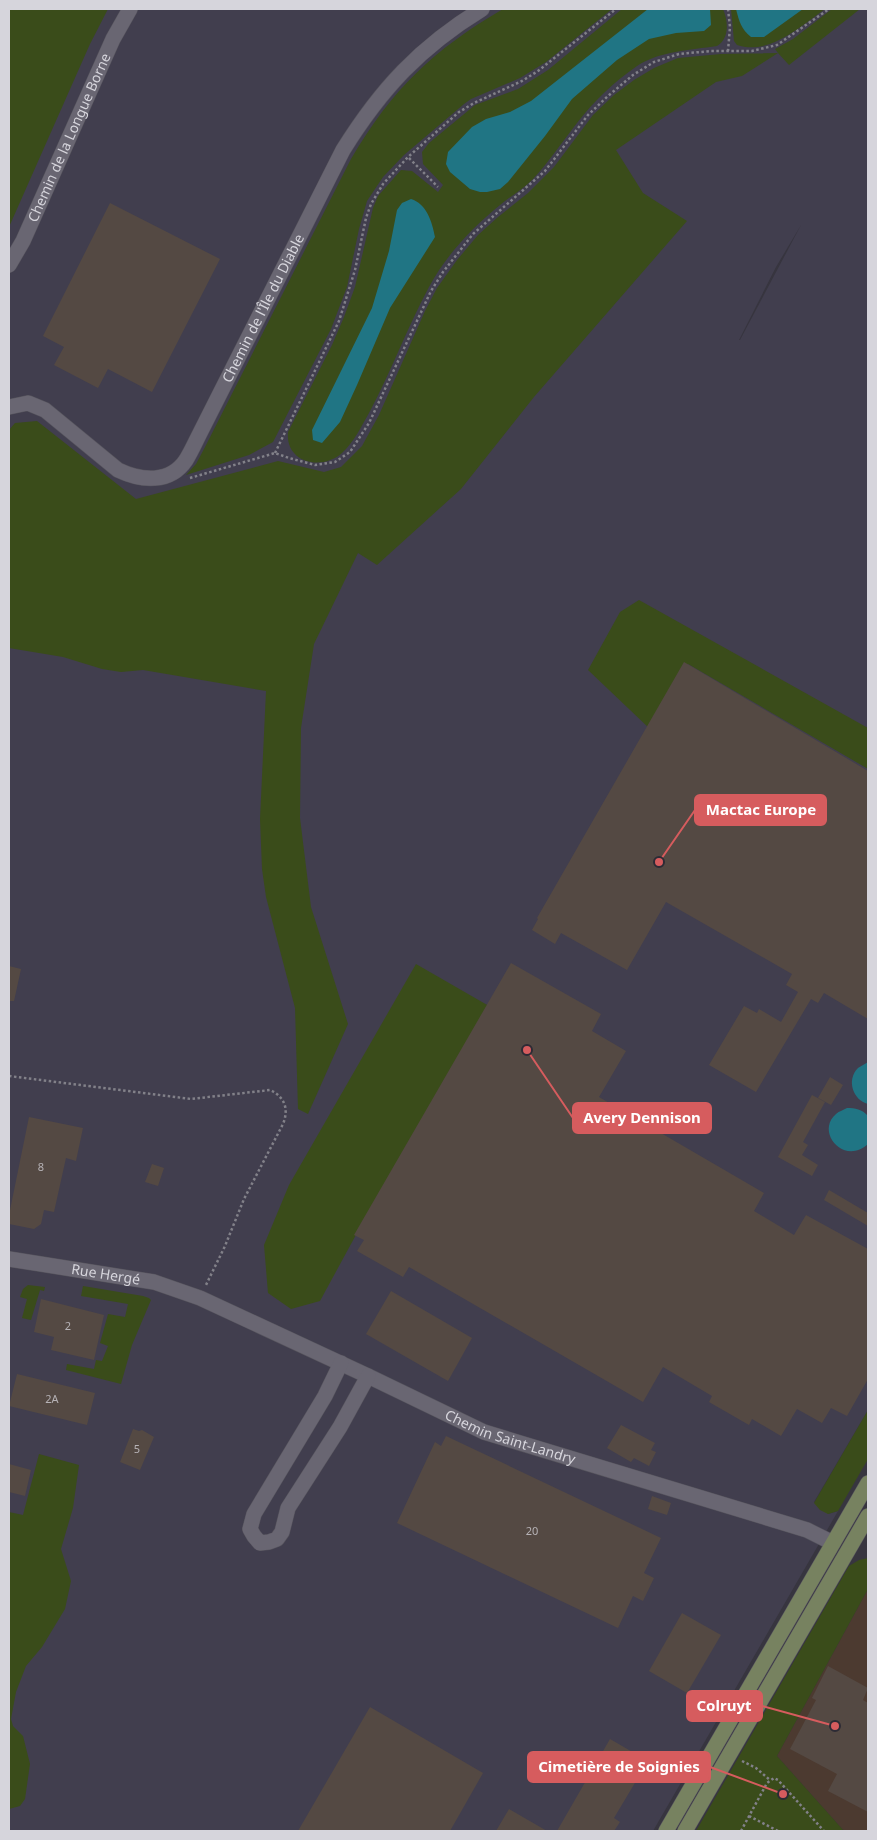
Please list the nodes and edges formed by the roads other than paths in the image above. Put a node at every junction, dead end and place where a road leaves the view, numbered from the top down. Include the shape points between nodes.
1 (130, 9) edge
2 (482, 9) edge
3 (9, 265) edge
4 (9, 407) edge
5 (9, 1260) edge
6 (200, 1298) joint
7 (341, 1363) junction
8 (368, 1376) junction
9 (868, 1483) edge
10 (868, 1516) edge
11 (864, 1532) edge
12 (833, 1544) junction
13 (666, 1831) edge
14 (685, 1831) edge

1 - 3 street, Chemin de la Longue Borne via 113,39 34,217
2 - 4 street, Chemin de l'Île du Diable via 451,28 411,62 361,121 343,150 185,461 178,468 164,476 148,479 128,475 45,410 28,403
5 - 6 street, Rue Hergé via 154,1282
6 - 7 street, Chemin Saint-Landry
7 - 8 street, Chemin Saint-Landry
7 - 8 street via 254,1514 250,1529 260,1542 277,1539 282,1532 288,1508 340,1428
8 - 12 street, Chemin Saint-Landry via 484,1432 807,1530
9 - 12 main road
10 - 11 main road
11 - 14 main road
12 - 13 main road

